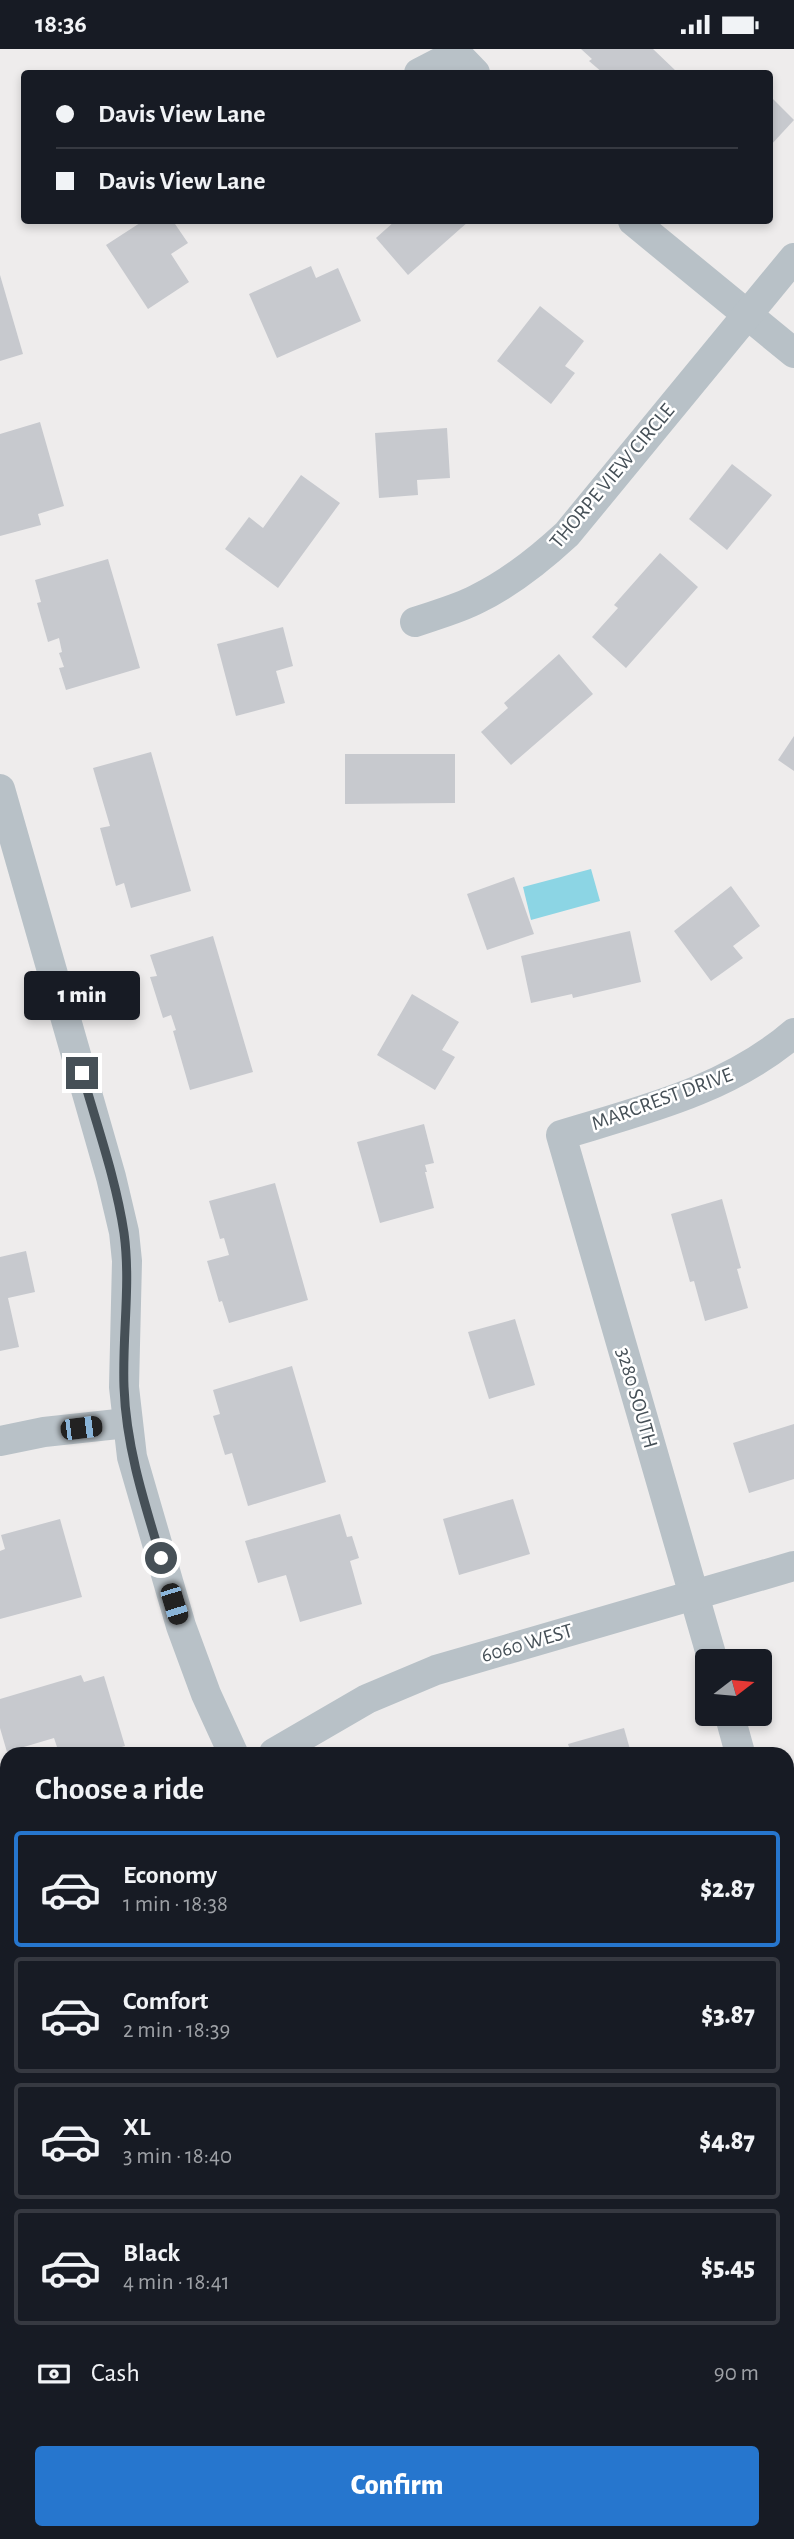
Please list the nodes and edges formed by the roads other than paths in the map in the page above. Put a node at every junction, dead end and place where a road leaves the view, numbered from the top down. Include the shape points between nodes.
1 (461, 59) edge
2 (428, 70) edge
3 (637, 224) edge
4 (794, 258) edge
5 (746, 316) junction
6 (794, 353) edge
7 (415, 622) dead end
8 (0, 789) edge
9 (794, 1033) edge
10 (561, 1135) joint
11 (127, 1423) junction
12 (0, 1441) edge
13 (794, 1566) edge
14 (694, 1595) junction
15 (710, 1649) edge
16 (733, 1726) edge
17 (230, 1747) edge
18 (284, 1747) edge
19 (738, 1747) edge

1 - 2 street
3 - 5 street
4 - 5 street, THORPE VIEW CIRCLE
5 - 6 street
5 - 7 street, THORPE VIEW CIRCLE via 587,512 548,552 475,601
8 - 11 street via 124,1231
9 - 10 street, MARCREST DRIVE via 745,1069 706,1088
10 - 14 street, 3280 SOUTH
11 - 12 street
11 - 17 street via 140,1490 181,1626
13 - 14 street, 6060 WEST
14 - 15 street, 3280 SOUTH
14 - 18 street, 6060 WEST via 436,1670 356,1705
16 - 19 street

